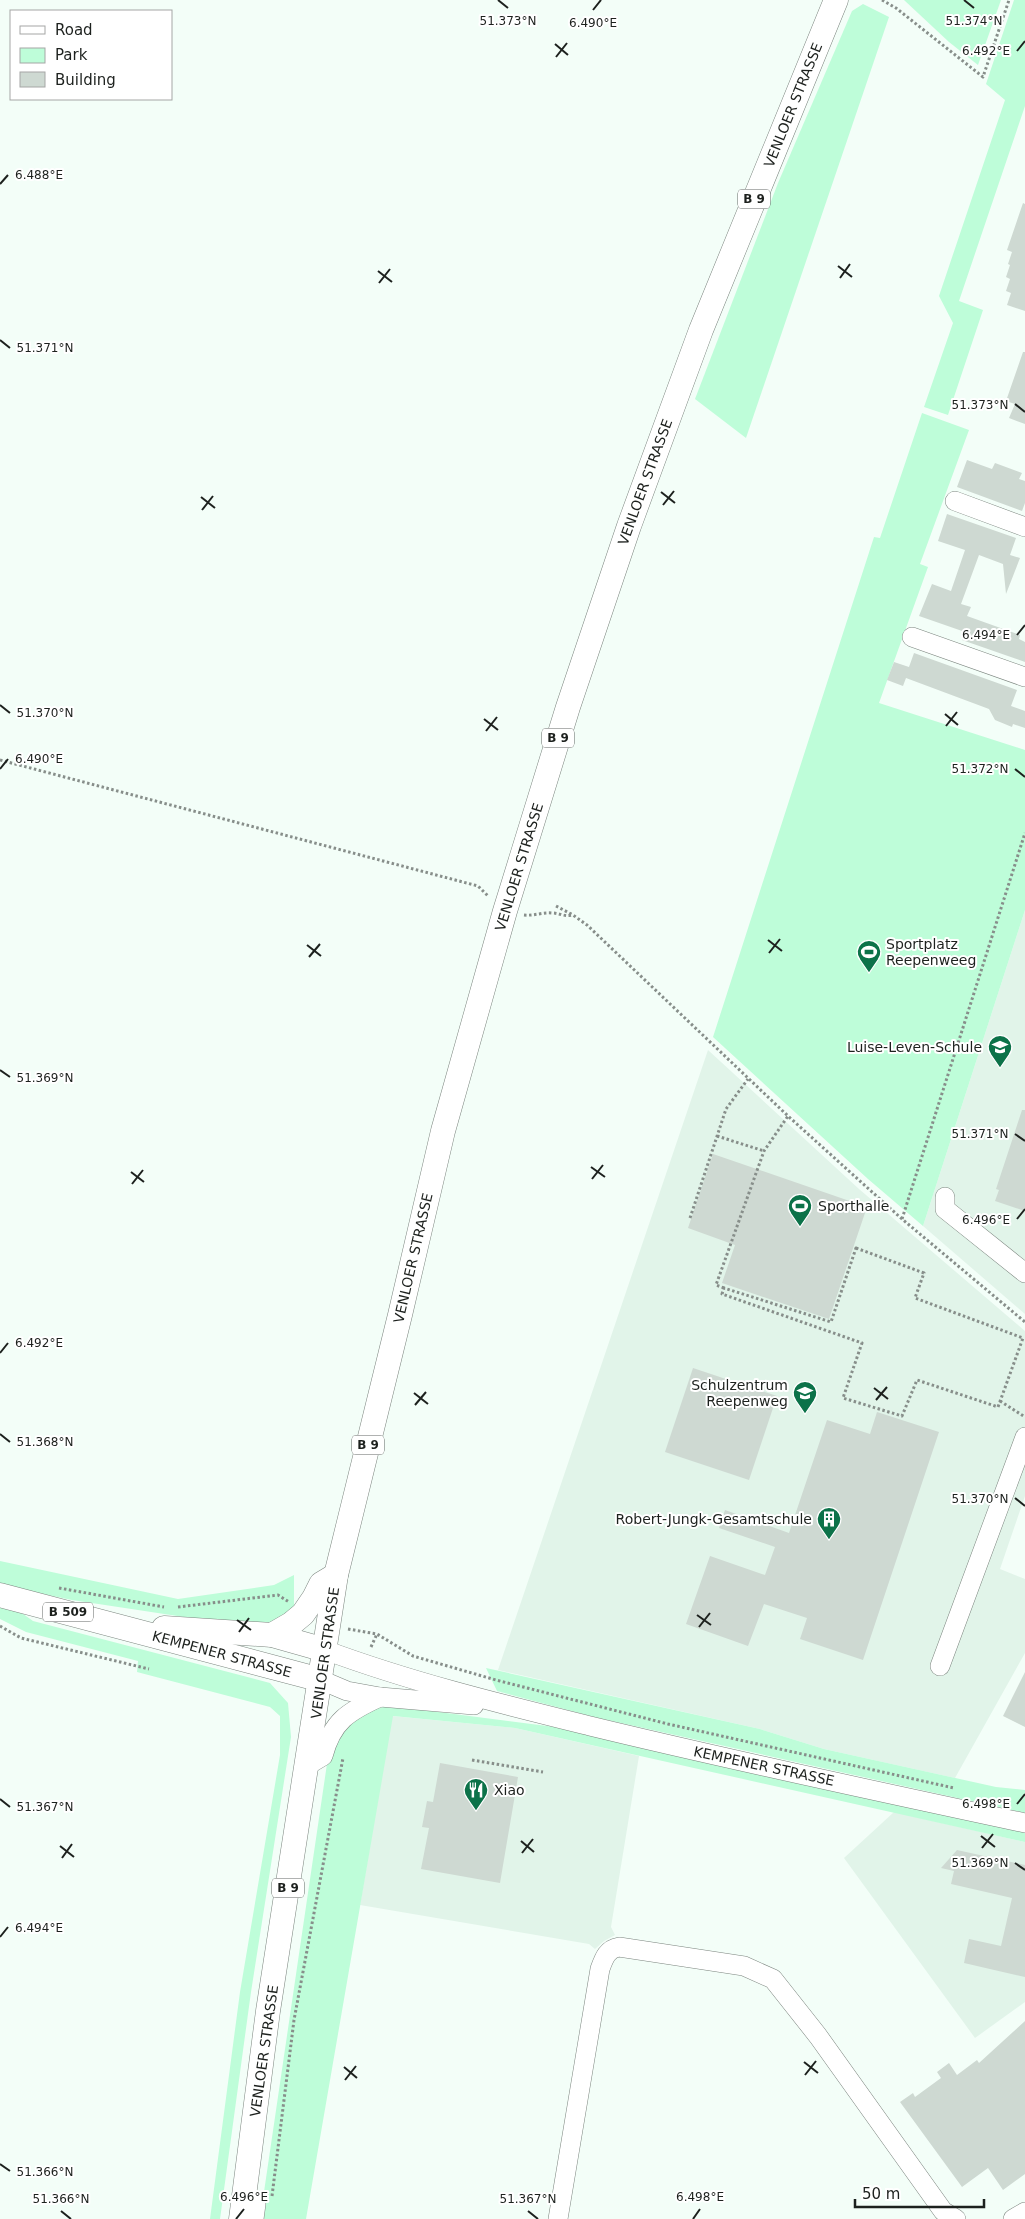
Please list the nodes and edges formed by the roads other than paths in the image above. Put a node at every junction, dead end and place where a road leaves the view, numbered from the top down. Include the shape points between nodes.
1 (836, 0) edge
2 (955, 501) dead end
3 (1025, 527) edge
4 (912, 637) dead end
5 (1025, 677) edge
6 (945, 1197) dead end
7 (1025, 1273) edge
8 (1025, 1437) edge
9 (336, 1574) junction
10 (0, 1595) edge
11 (118, 1626) junction
12 (272, 1635) junction
13 (325, 1650) junction
14 (940, 1666) dead end
15 (321, 1680) junction
16 (380, 1697) junction
17 (503, 1704) junction
18 (308, 1765) junction
19 (1025, 1823) edge
20 (245, 2190) junction
21 (1025, 2212) edge
22 (242, 2219) edge
23 (254, 2219) edge
24 (558, 2219) edge
25 (956, 2219) edge
26 (1013, 2219) edge

1 - 9 main road, VENLOER STRASSE / B 9 via 677,390 568,707 505,911 443,1131
2 - 3 street
4 - 5 street
6 - 7 street via 944,1208
8 - 14 street
9 - 12 main road via 321,1584 303,1614
9 - 13 main road, VENLOER STRASSE / B 9
10 - 11 main road, KEMPENER STRASSE / B 509
11 - 12 main road, KEMPENER STRASSE
11 - 15 main road, KEMPENER STRASSE
12 - 13 main road, KEMPENER STRASSE
13 - 15 main road, VENLOER STRASSE / B 9
13 - 17 street, KEMPENER STRASSE
15 - 16 street, KEMPENER STRASSE via 347,1692
15 - 18 main road, VENLOER STRASSE / B 9
16 - 17 street, KEMPENER STRASSE
16 - 18 street, VENLOER STRASSE via 344,1716 331,1733 323,1756
17 - 19 street, KEMPENER STRASSE via 689,1750
18 - 20 main road, VENLOER STRASSE / B 9 via 268,2011
20 - 22 main road, VENLOER STRASSE / B 9
20 - 23 street via 256,2204
21 - 26 street
24 - 25 street via 600,1969 604,1957 619,1947 744,1966 773,1979 818,2036 943,2211

